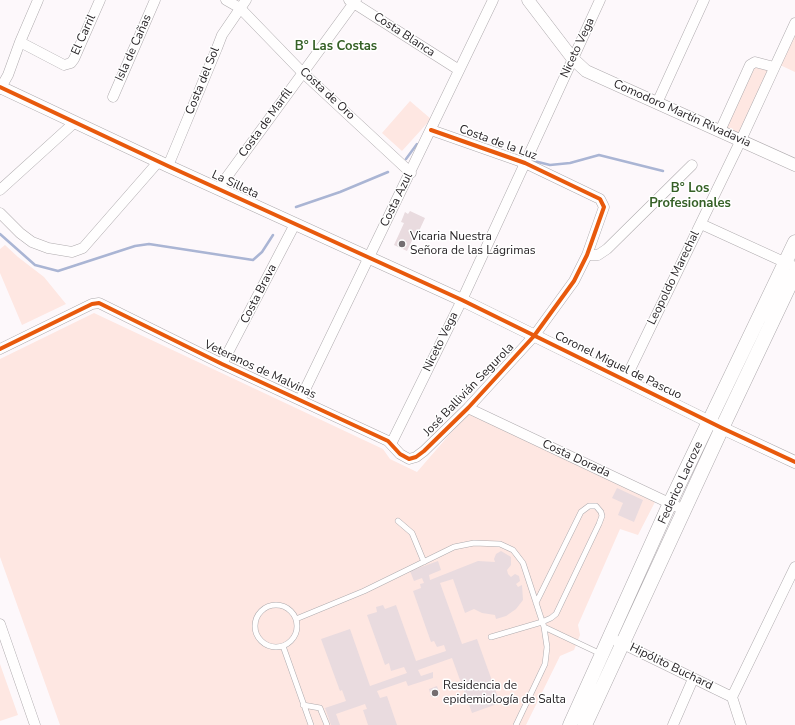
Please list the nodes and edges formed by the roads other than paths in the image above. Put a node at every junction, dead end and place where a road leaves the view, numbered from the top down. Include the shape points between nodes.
1 (38, 0) edge
2 (100, 0) edge
3 (155, 0) edge
4 (226, 0) edge
5 (493, 0) edge
6 (528, 0) edge
7 (600, 0) edge
8 (704, 0) edge
9 (353, 1) edge
10 (243, 4) edge
11 (795, 24) edge
12 (20, 42) junction
13 (573, 59) junction
14 (774, 67) junction
15 (459, 70) junction
16 (303, 72) junction
17 (0, 88) edge
18 (113, 97) dead end
19 (657, 104) junction
20 (75, 122) junction
21 (431, 130) junction
22 (720, 131) junction
23 (741, 140) junction
24 (525, 162) junction
25 (164, 164) junction
26 (692, 165) dead end
27 (795, 165) edge
28 (410, 173) junction
29 (218, 189) junction
30 (0, 190) edge
31 (600, 199) joint
32 (0, 213) edge
33 (295, 224) junction
34 (700, 224) junction
35 (795, 242) edge
36 (587, 255) junction
37 (369, 258) junction
38 (790, 265) edge
39 (795, 274) edge
40 (462, 300) junction
41 (534, 336) junction
42 (0, 349) edge
43 (222, 364) junction
44 (625, 380) junction
45 (300, 400) junction
46 (468, 408) junction
47 (716, 425) junction
48 (391, 444) junction
49 (416, 457) joint
50 (795, 462) edge
51 (670, 503) junction
52 (684, 510) junction
53 (398, 521) dead end
54 (424, 562) junction
55 (795, 566) edge
56 (536, 603) junction
57 (296, 619) junction
58 (0, 624) edge
59 (543, 624) junction
60 (490, 636) dead end
61 (610, 637) junction
62 (623, 644) junction
63 (283, 646) junction
64 (601, 655) junction
65 (693, 679) junction
66 (732, 696) junction
67 (303, 705) junction
68 (35, 725) edge
69 (311, 725) edge
70 (327, 725) edge
71 (516, 725) edge
72 (570, 725) edge
73 (585, 725) edge
74 (673, 725) edge
75 (741, 725) edge

1 - 12 street
2 - 12 street, El Carril via 71,64 64,65
3 - 18 street, Isla de Cañas
4 - 10 street, Costa de Oro
5 - 15 street, Costa Azul
6 - 13 street, Comodoro Martín Rivadavia
7 - 13 street, Niceto Vega
8 - 19 street
9 - 15 street, Costa Blanca
9 - 16 street, Costa de Marfil
10 - 16 street, Costa de Oro
10 - 25 street, Costa del Sol via 222,35
11 - 14 street, Leopoldo Marechal
12 - 17 street via 8,75
13 - 19 street, Comodoro Martín Rivadavia via 586,71
13 - 24 street, Niceto Vega
14 - 22 street via 755,62 750,65
14 - 23 street, Leopoldo Marechal
15 - 21 street, Costa Azul
16 - 28 street, Costa de Oro
16 - 29 street, Costa de Marfil
17 - 20 street, La Silleta
19 - 22 street, Comodoro Martín Rivadavia
20 - 25 street, La Silleta
20 - 30 street
21 - 24 street, Costa de la Luz
21 - 28 street, Costa Azul
22 - 23 street, Comodoro Martín Rivadavia
23 - 27 street, Comodoro Martín Rivadavia
23 - 34 street, Leopoldo Marechal
24 - 31 street, Costa de la Luz
24 - 40 street, Niceto Vega
25 - 29 street, La Silleta
25 - 32 street, Costa del Sol via 83,248 72,252 32,242
26 - 36 street via 607,249 598,254
28 - 37 street, Costa Azul
29 - 33 street, La Silleta
31 - 36 street, José Ballivián Segurola via 604,207
33 - 37 street, La Silleta
33 - 43 street, Costa Brava
34 - 38 street
34 - 44 street, Leopoldo Marechal
35 - 38 main road, Federico Lacroze
36 - 41 street, José Ballivián Segurola via 574,281
37 - 40 street, La Silleta
37 - 45 street, Costa Azul
38 - 47 main road, Federico Lacroze
39 - 47 main road, Federico Lacroze
40 - 41 street, Coronel Miguel de Pascuo
40 - 48 street, Niceto Vega
41 - 44 street, Coronel Miguel de Pascuo
41 - 46 street, José Ballivián Segurola
42 - 43 street, Veteranos de Malvinas via 92,304 99,303
43 - 45 street, Veteranos de Malvinas
44 - 47 street, Coronel Miguel de Pascuo
45 - 48 street, Veteranos de Malvinas
46 - 49 street, José Ballivián Segurola
46 - 51 street, Costa Dorada
47 - 50 street, Coronel Miguel de Pascuo
47 - 51 main road, Federico Lacroze
47 - 52 main road, Federico Lacroze
48 - 49 street, Veteranos de Malvinas via 409,459
51 - 52 street, Costa Dorada
51 - 61 main road, Federico Lacroze
52 - 62 main road, Federico Lacroze
53 - 54 lane via 412,533
54 - 56 lane via 454,547 474,543 500,544 513,550 523,563
54 - 57 lane via 364,591
55 - 66 street
56 - 59 lane
56 - 59 lane via 581,512 589,506 596,506 602,516 596,531 556,614
57 - 63 lane via 297,626 293,638
57 - 63 lane via 281,605 267,607 257,617 255,623 258,637 269,646
58 - 68 street
59 - 60 lane
59 - 64 lane
59 - 71 lane via 547,646 545,664
61 - 62 street, Hipólito Buchard
61 - 64 main road, Federico Lacroze
62 - 65 street, Hipólito Buchard
62 - 73 main road, Federico Lacroze
63 - 67 lane
64 - 72 main road, Federico Lacroze
65 - 66 street, Hipólito Buchard
65 - 74 street
66 - 75 street
67 - 69 lane
67 - 70 lane via 320,708

